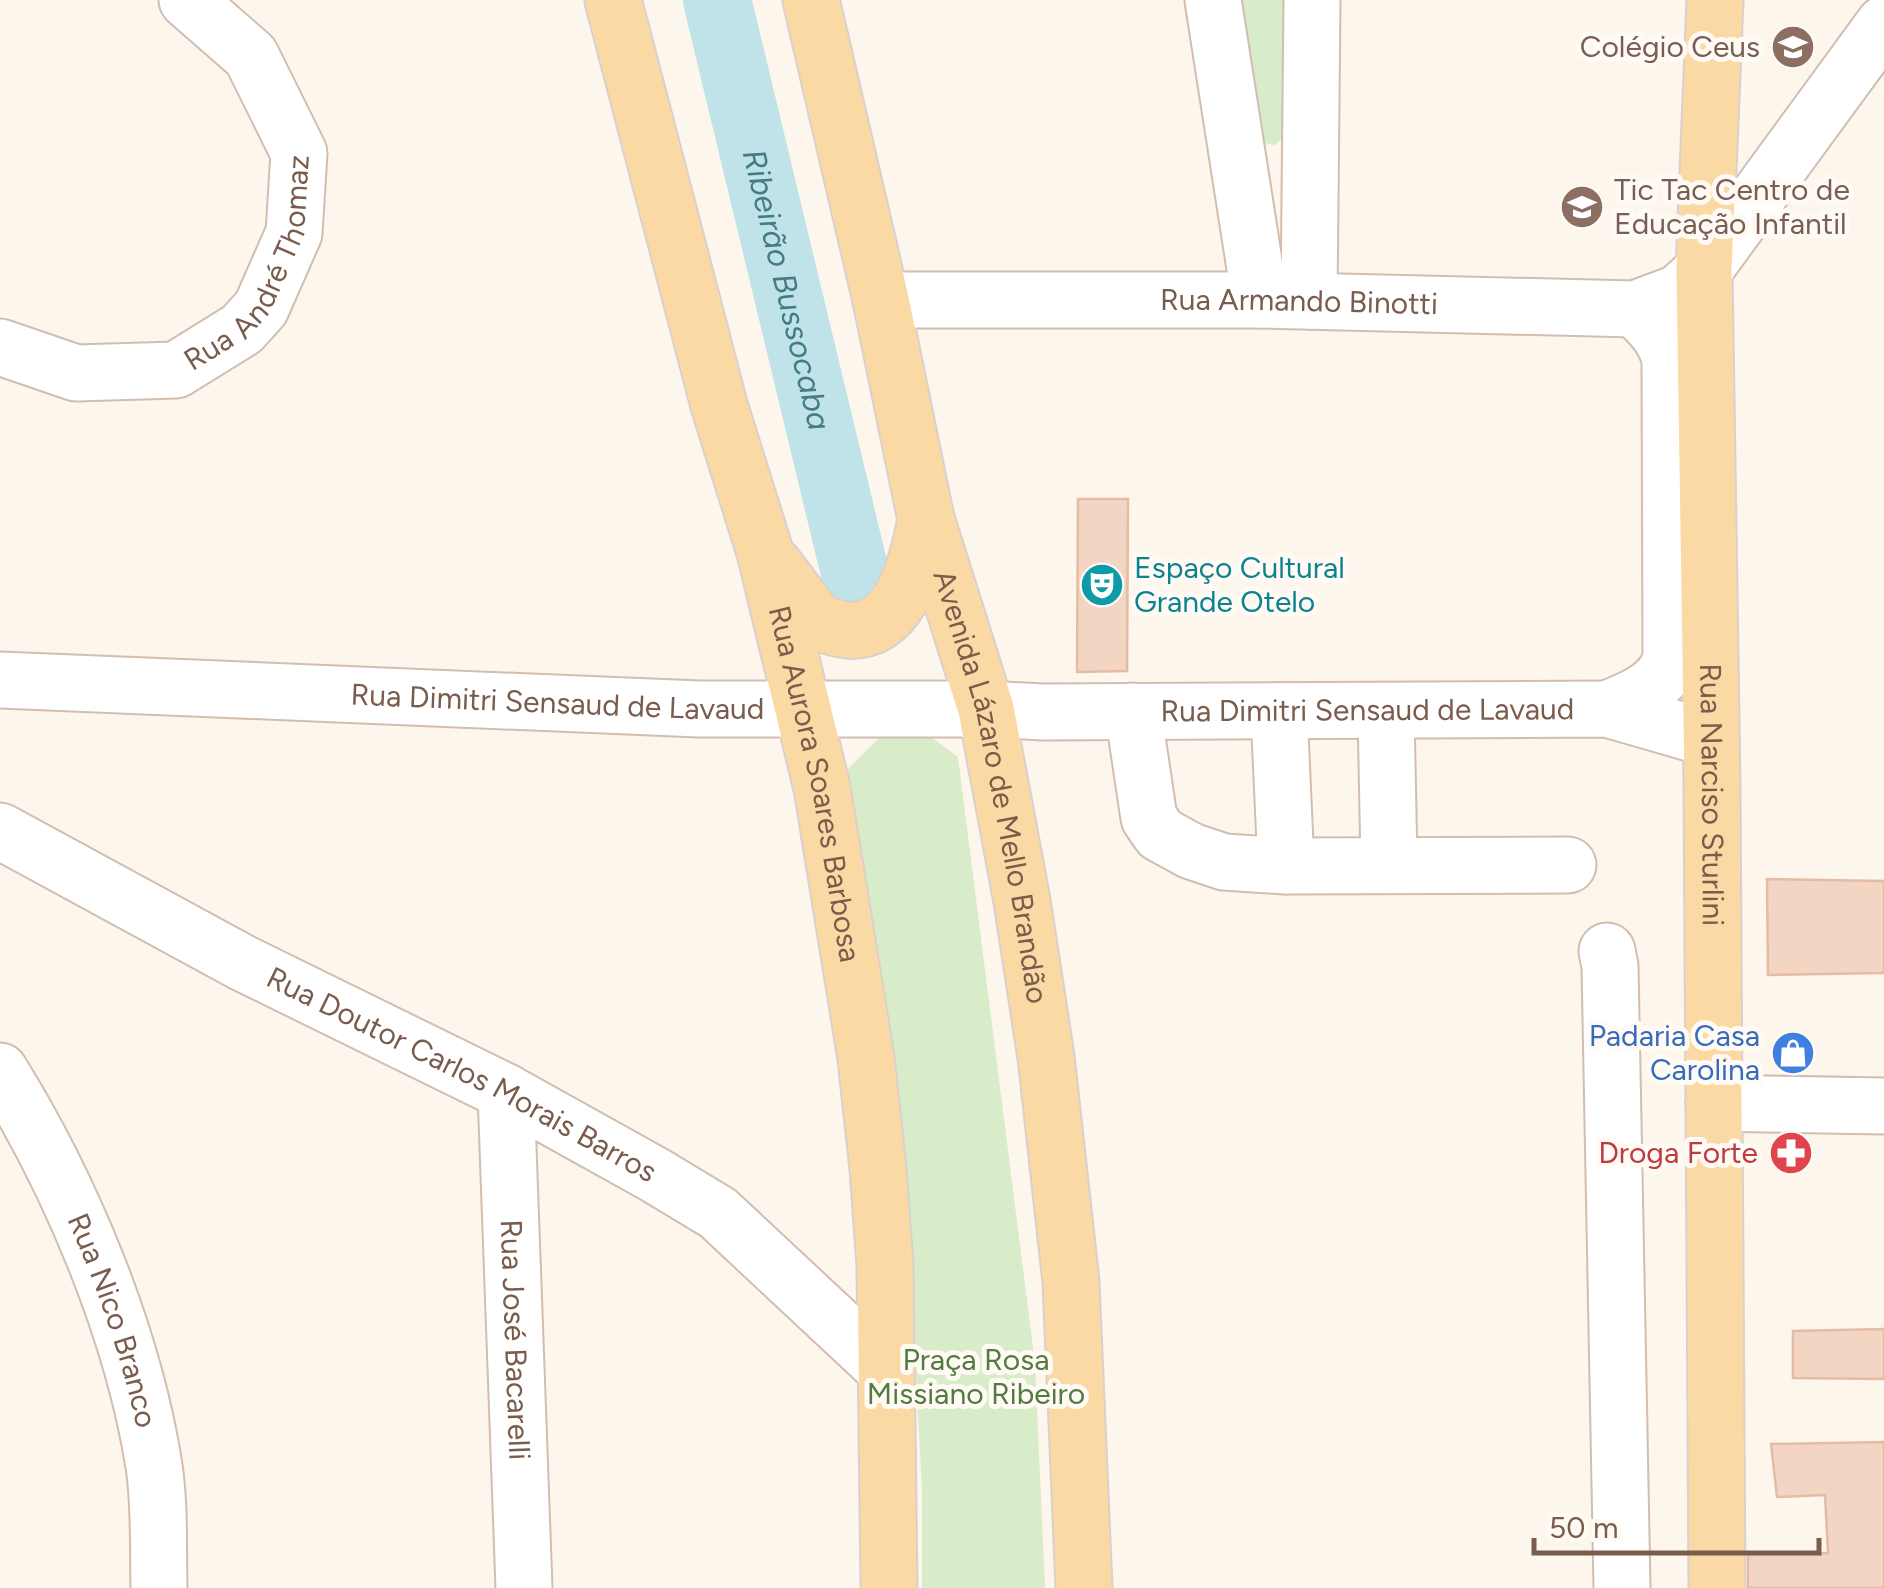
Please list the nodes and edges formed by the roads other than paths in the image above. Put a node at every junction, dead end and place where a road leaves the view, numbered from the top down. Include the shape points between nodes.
1 (187, 0) edge
2 (613, 0) edge
3 (811, 0) edge
4 (1212, 0) edge
5 (1312, 0) edge
6 (1715, 0) edge
7 (1884, 24) edge
8 (1309, 160) junction
9 (1240, 164) junction
10 (1704, 270) junction
11 (881, 300) junction
12 (1285, 301) junction
13 (1636, 309) junction
14 (0, 346) edge
15 (926, 519) junction
16 (764, 552) junction
17 (0, 680) edge
18 (805, 709) junction
19 (986, 709) junction
20 (1607, 709) junction
21 (1133, 711) junction
22 (1279, 711) junction
23 (1386, 711) junction
24 (1712, 739) junction
25 (0, 832) edge
26 (1389, 864) junction
27 (1568, 865) dead end
28 (1286, 866) junction
29 (1607, 951) dead end
30 (0, 1071) edge
31 (506, 1092) junction
32 (1714, 1103) junction
33 (1884, 1106) edge
34 (886, 1370) junction
35 (160, 1588) edge
36 (524, 1588) edge
37 (889, 1588) edge
38 (1084, 1588) edge
39 (1622, 1588) edge
40 (1716, 1588) edge

1 - 14 street, Rua André Thomaz via 251,56 299,153 294,233 261,308 242,329 176,370 76,373
2 - 16 main road, Rua Aurora Soares Barbosa
3 - 11 main road, Avenida Lázaro de Mello Brandão
4 - 9 street
5 - 8 street
6 - 10 main road, Rua Narciso Sturlini
7 - 10 street, Rua Armando Binotti
8 - 9 street
8 - 12 street
9 - 12 street
10 - 13 street, Rua Armando Binotti via 1678,293
10 - 24 main road, Rua Narciso Sturlini
11 - 12 street, Rua Armando Binotti
11 - 15 main road, Avenida Lázaro de Mello Brandão
12 - 13 street, Rua Armando Binotti
13 - 20 street, Rua Narciso Sturlini via 1657,330 1670,359 1672,656 1653,685
15 - 16 main road via 903,591 886,618 858,630 818,623
15 - 19 main road, Avenida Lázaro de Mello Brandão
16 - 18 main road, Rua Aurora Soares Barbosa
17 - 18 street, Rua Dimitri Sensaud de Lavaud
18 - 19 street, Rua Dimitri Sensaud de Lavaud
18 - 34 main road, Rua Aurora Soares Barbosa via 866,1058 885,1266
19 - 21 street, Rua Dimitri Sensaud de Lavaud
19 - 38 main road, Avenida Lázaro de Mello Brandão via 1048,1075 1071,1282
20 - 23 street, Rua Dimitri Sensaud de Lavaud
20 - 24 street, Rua Dimitri Sensaud de Lavaud
21 - 22 street, Rua Dimitri Sensaud de Lavaud
21 - 28 street via 1149,818 1160,834 1224,862
22 - 23 street, Rua Dimitri Sensaud de Lavaud
22 - 28 street
23 - 26 street
24 - 32 main road, Rua Narciso Sturlini
25 - 31 street, Rua Doutor Carlos Morais Barros via 243,963
26 - 27 street
26 - 28 street
29 - 39 street
30 - 35 street, Rua Nico Branco via 38,1132 107,1292 134,1379 154,1468
31 - 34 street, Rua Doutor Carlos Morais Barros via 718,1213
31 - 36 street, Rua José Bacarelli
32 - 33 street
32 - 40 main road, Rua Narciso Sturlini
34 - 37 main road, Rua Aurora Soares Barbosa

